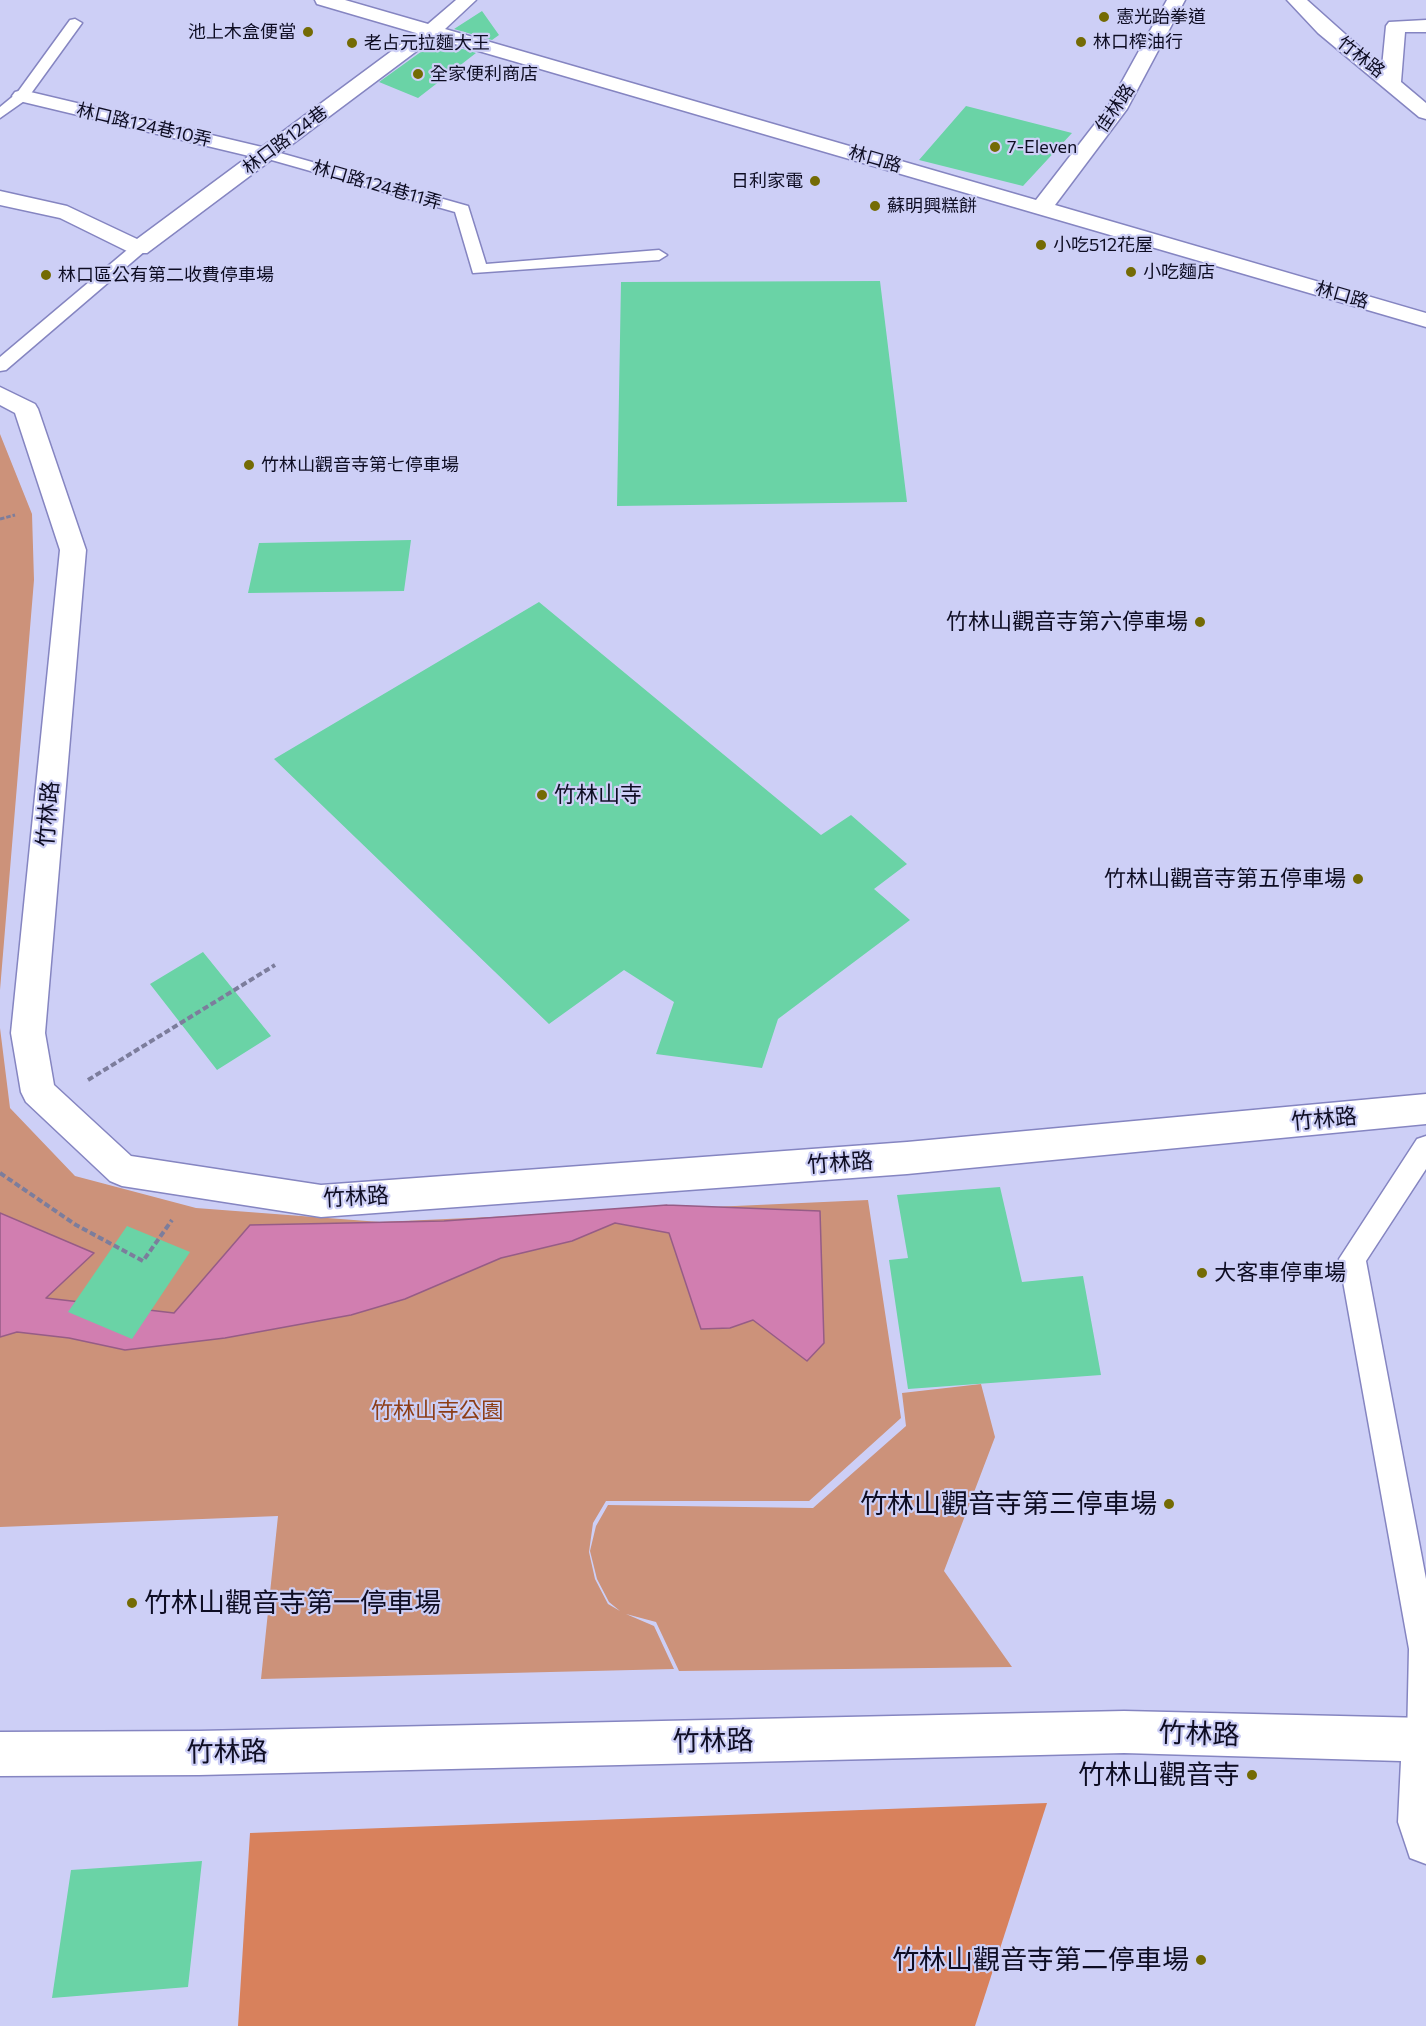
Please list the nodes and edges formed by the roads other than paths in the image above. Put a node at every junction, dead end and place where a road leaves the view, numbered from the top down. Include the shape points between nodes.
1 (324, 0) edge
2 (467, 0) edge
3 (1176, 0) edge
4 (1296, 0) edge
5 (75, 23) dead end
6 (1426, 26) edge
7 (431, 31) junction
8 (1391, 81) junction
9 (22, 96) junction
10 (1426, 113) edge
11 (0, 114) edge
12 (266, 154) junction
13 (0, 198) edge
14 (1042, 207) junction
15 (139, 248) junction
16 (659, 255) dead end
17 (1426, 320) edge
18 (0, 366) edge
19 (0, 395) edge
20 (1426, 1109) edge
21 (1426, 1147) edge
22 (1425, 1740) edge
23 (0, 1754) edge
24 (1426, 1842) edge

1 - 7 street, 林口路
2 - 7 street, 林口路124巷
3 - 14 street, 佳林路 via 1117,109
4 - 8 street, 竹林路 via 1325,29
5 - 9 lane
6 - 8 street via 1395,17
7 - 12 street, 林口路124巷
7 - 14 street, 林口路
8 - 10 street, 竹林路
9 - 11 lane
9 - 12 street, 林口路124巷10弄
12 - 15 street, 林口路124巷
12 - 16 lane, 林口路124巷11弄 via 462,209 479,268
13 - 15 street via 67,213
14 - 17 street, 林口路
15 - 18 lane
19 - 20 street, 竹林路 via 27,409 73,550 28,1033 38,1092 122,1170 321,1201 907,1158
21 - 22 lane via 1352,1259 1424,1649
22 - 23 street, 竹林路 via 1124,1732
22 - 24 street via 1420,1822

